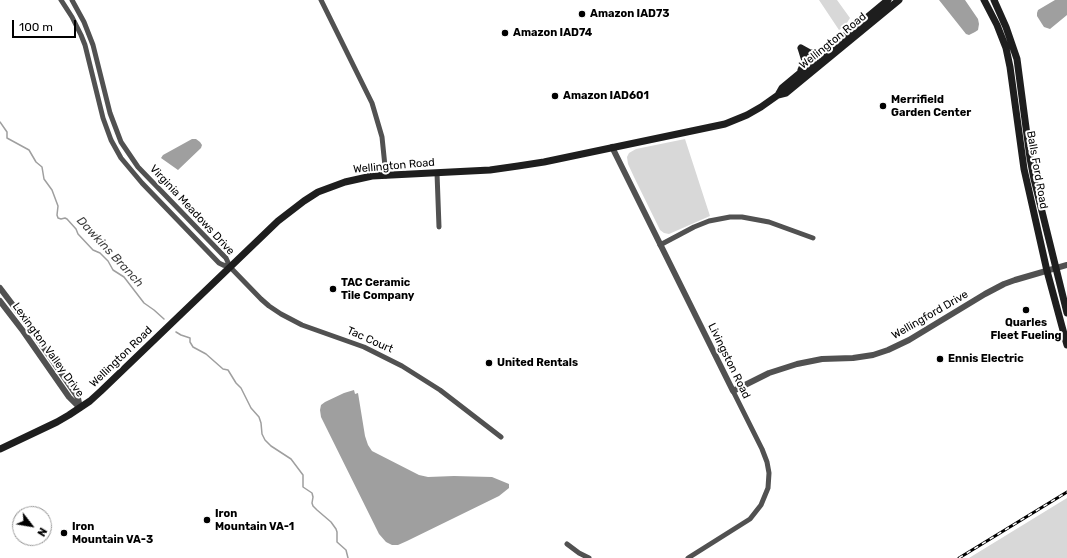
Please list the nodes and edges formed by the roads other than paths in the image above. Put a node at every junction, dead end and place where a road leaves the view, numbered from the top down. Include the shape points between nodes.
1 (61, 0) edge
2 (72, 0) edge
3 (321, 0) edge
4 (888, 0) edge
5 (899, 0) edge
6 (984, 0) edge
7 (994, 0) edge
8 (830, 48) junction
9 (799, 74) junction
10 (778, 95) junction
11 (1016, 112) junction
12 (1026, 126) junction
13 (612, 147) junction
14 (437, 173) junction
15 (386, 176) junction
16 (439, 227) dead end
17 (813, 238) dead end
18 (660, 245) junction
19 (1067, 265) edge
20 (230, 267) junction
21 (1056, 269) junction
22 (1047, 271) junction
23 (0, 288) edge
24 (0, 301) edge
25 (1067, 313) edge
26 (1067, 345) edge
27 (733, 391) junction
28 (80, 408) junction
29 (501, 437) dead end
30 (0, 449) edge
31 (567, 544) dead end
32 (589, 558) edge
33 (688, 558) edge

1 - 20 street, Virginia Meadows Drive via 82,35 103,118 121,158 142,184 219,263
2 - 20 street, Virginia Meadows Drive via 93,45 110,113 121,142 138,167 226,258
3 - 15 street via 372,103 382,137
4 - 8 main road, Wellington Road
5 - 10 main road, Wellington Road via 786,93
6 - 11 main road, Balls Ford Road via 1006,48
7 - 12 main road, Balls Ford Road via 1017,59
8 - 9 main road, Wellington Road
8 - 9 main road via 814,53 801,48 805,61
9 - 10 main road, Wellington Road via 782,88
10 - 13 main road, Wellington Road via 754,111 725,124
11 - 12 main road
11 - 22 main road, Balls Ford Road via 1024,169
12 - 21 main road, Balls Ford Road via 1034,179
13 - 14 main road, Wellington Road via 518,166
13 - 18 street, Livingston Road
14 - 15 main road, Wellington Road
14 - 16 street
15 - 20 main road, Wellington Road via 345,182 309,197 278,221
17 - 18 street via 769,222 730,217 694,227
18 - 27 street, Livingston Road
19 - 21 street, Wellingford Drive
20 - 28 main road, Wellington Road
20 - 29 street, Tac Court via 269,306 302,325 364,347 402,366 440,390
21 - 22 street, Wellingford Drive
21 - 25 main road, Balls Ford Road
22 - 26 main road, Balls Ford Road
22 - 27 street, Wellingford Drive via 993,289 888,350 873,355 822,359 797,364 769,373
23 - 28 street, Lexington Valley Drive via 75,393
24 - 28 street, Lexington Valley Drive via 69,397
27 - 33 street, Livingston Road via 762,448 769,473 768,488 761,505 750,519
28 - 30 main road, Wellington Road
31 - 32 street

